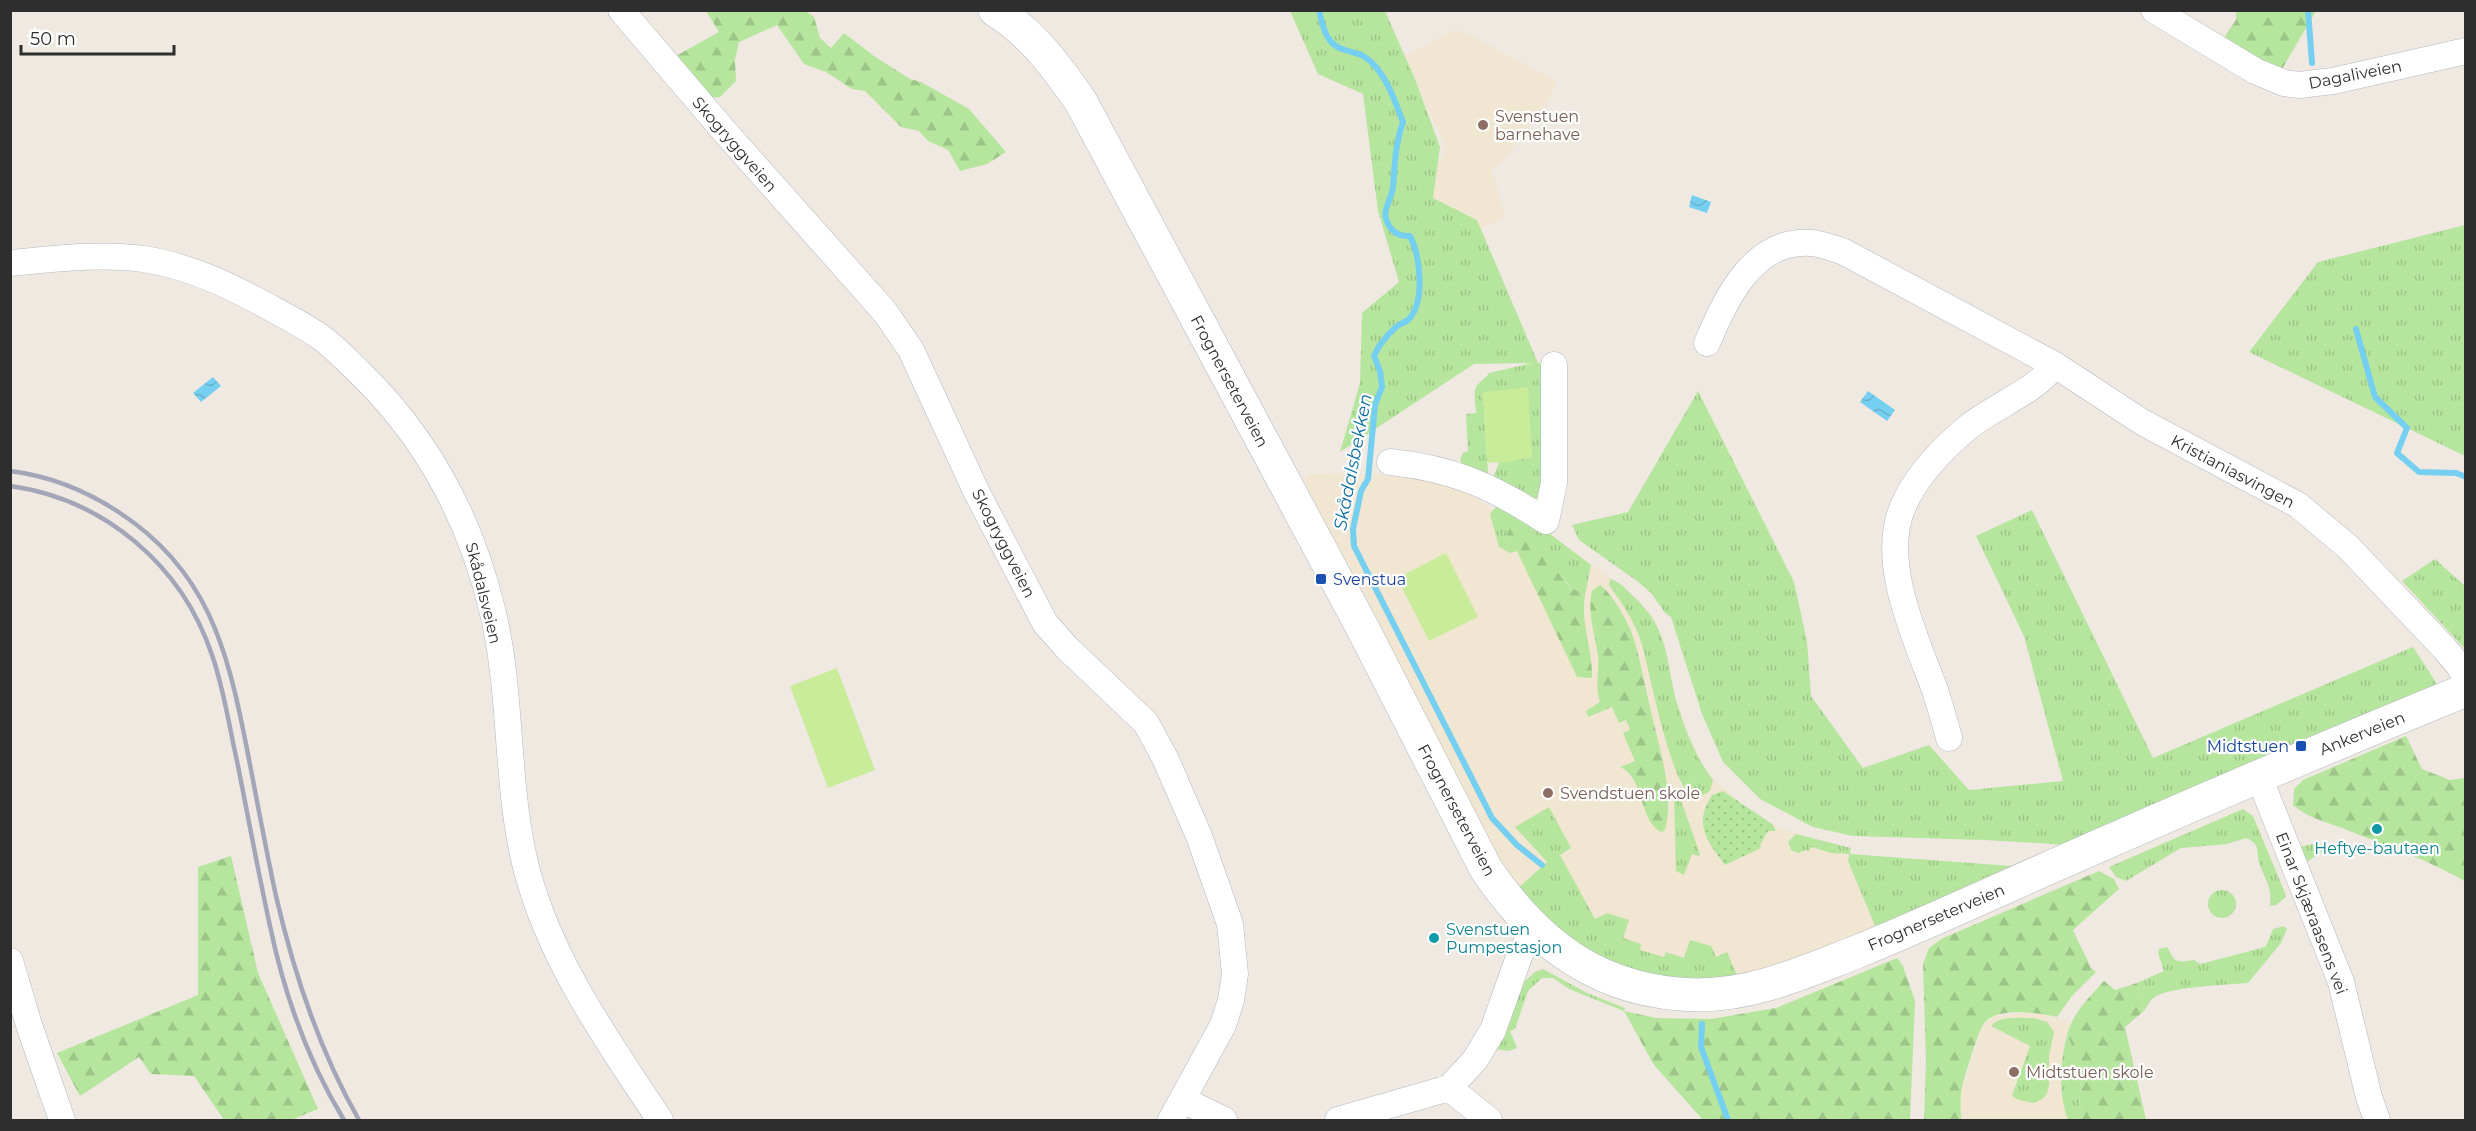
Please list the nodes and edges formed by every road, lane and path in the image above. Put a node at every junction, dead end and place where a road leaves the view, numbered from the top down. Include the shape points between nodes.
1 (621, 10) edge
2 (995, 10) edge
3 (2154, 10) edge
4 (2466, 51) edge
5 (10, 263) edge
6 (1707, 343) dead end
7 (1554, 364) dead end
8 (2055, 365) junction
9 (1390, 462) dead end
10 (2466, 679) edge
11 (2466, 690) edge
12 (1950, 738) dead end
13 (2259, 777) junction
14 (1535, 930) junction
15 (10, 961) edge
16 (1449, 1088) junction
17 (1177, 1110) edge
18 (62, 1120) edge
19 (660, 1120) edge
20 (1224, 1120) edge
21 (1338, 1120) edge
22 (1489, 1120) edge
23 (2377, 1120) edge

1 - 17 street, Skogryggveien via 885,312 911,350 977,493 1045,623 1146,723 1166,758 1230,924 1235,974 1226,1017
2 - 14 main road, Frognerseterveien via 1037,44 1081,102 1362,627 1474,848 1501,892
3 - 4 street, Dagaliveien via 2255,71 2299,85
5 - 19 street, Skådalsveien via 108,256 174,265 206,276 321,338 378,391 411,430 448,488 476,550 495,626 519,828 538,907 557,954 592,1018
6 - 8 street, Kristianiasvingen via 1734,287 1756,262 1783,247 1812,243 1844,252
7 - 9 street via 1554,483 1546,521 1465,478 1437,468
8 - 10 street, Kristianiasvingen via 2142,422 2280,494 2316,519 2445,649
8 - 12 street via 2044,379 1968,427 1946,447 1926,469 1901,510 1896,543 1902,596
11 - 13 main road, Ankerveien
13 - 14 main road, Frognerseterveien via 1905,932 1755,989 1695,995 1628,985 1568,956
13 - 23 street, Einar Skjæraasens vei via 2341,982
14 - 16 street via 1520,954 1493,1030 1475,1060
15 - 18 street
16 - 21 street
16 - 22 street
17 - 20 street

